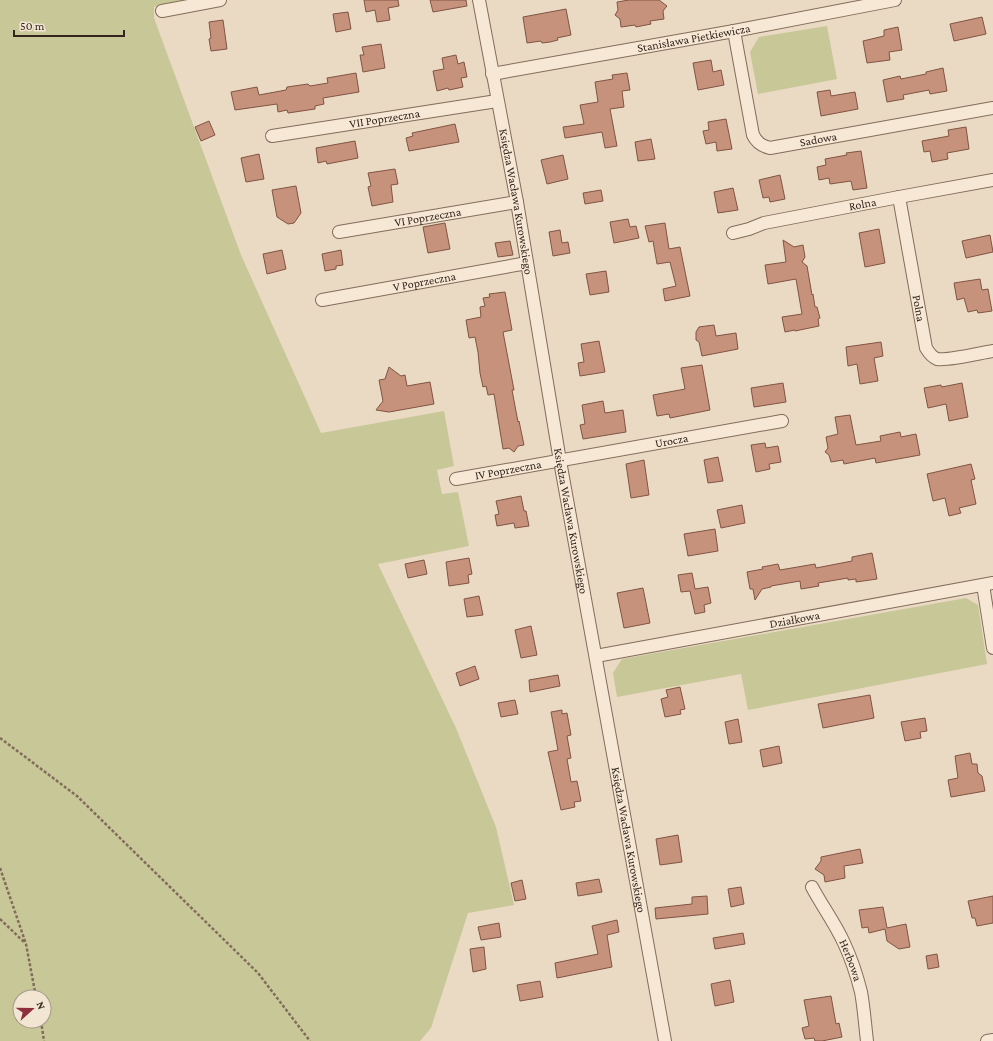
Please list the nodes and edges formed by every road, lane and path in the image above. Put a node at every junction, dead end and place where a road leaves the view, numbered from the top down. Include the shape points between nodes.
1 (220, 0) edge
2 (478, 0) edge
3 (895, 0) edge
4 (162, 11) dead end
5 (734, 31) junction
6 (492, 74) junction
7 (497, 100) junction
8 (993, 108) edge
9 (272, 136) dead end
10 (993, 180) edge
11 (899, 197) junction
12 (517, 202) junction
13 (339, 232) dead end
14 (733, 233) dead end
15 (527, 263) junction
16 (322, 300) dead end
17 (993, 351) edge
18 (782, 421) dead end
19 (560, 461) junction
20 (456, 479) dead end
21 (988, 584) edge
22 (993, 648) edge
23 (596, 656) junction
24 (0, 738) edge
25 (0, 868) edge
26 (812, 887) dead end
27 (0, 919) edge
28 (26, 944) junction
29 (34, 989) edge
30 (42, 1029) edge
31 (993, 1040) edge
32 (44, 1041) edge
33 (310, 1041) edge
34 (665, 1041) edge
35 (868, 1041) edge
36 (987, 1041) edge

1 - 4 street
2 - 6 street, Księdza Wacława Kurowskiego
3 - 5 street, Stanisława Pietkiewicza
5 - 6 street, Stanisława Pietkiewicza
5 - 8 street, Sadowa via 753,135 763,146 770,148
6 - 7 street, Księdza Wacława Kurowskiego
7 - 9 street, VII Poprzeczna
7 - 12 street, Księdza Wacława Kurowskiego
10 - 11 street, Rolna
11 - 14 street, Rolna via 764,223 749,230
11 - 17 street, Polna via 926,348 937,359
12 - 13 street, VI Poprzeczna
12 - 15 street, Księdza Wacława Kurowskiego
15 - 16 street, V Poprzeczna
15 - 19 street, Księdza Wacława Kurowskiego
18 - 19 street, Urocza
19 - 20 street, IV Poprzeczna
19 - 23 street, Księdza Wacława Kurowskiego
21 - 22 street
21 - 23 street, Działkowa
23 - 34 street, Księdza Wacława Kurowskiego
24 - 33 path via 83,801 258,973
25 - 28 path
26 - 35 street, Herbowa via 830,916 854,970
27 - 28 path
28 - 29 path
30 - 32 path
31 - 36 street

